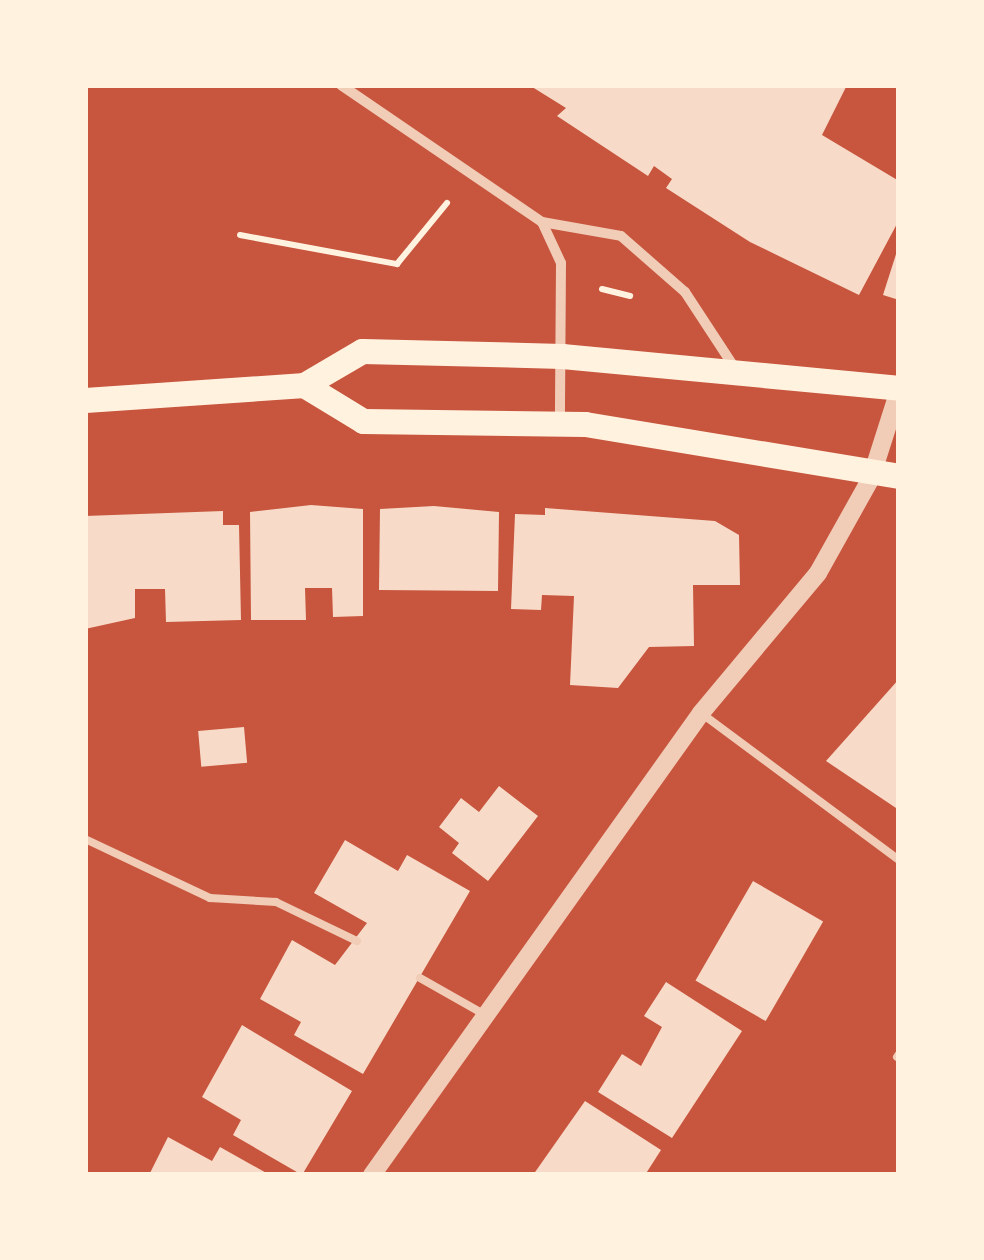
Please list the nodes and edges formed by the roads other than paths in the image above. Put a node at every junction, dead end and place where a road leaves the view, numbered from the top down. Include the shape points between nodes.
1 (341, 85) edge
2 (542, 222) junction
3 (562, 356) junction
4 (736, 370) junction
5 (304, 385) junction
6 (899, 389) edge
7 (85, 400) edge
8 (560, 422) junction
9 (873, 472) junction
10 (899, 476) edge
11 (701, 713) junction
12 (85, 839) edge
13 (899, 860) edge
14 (356, 941) dead end
15 (420, 978) dead end
16 (480, 1012) junction
17 (378, 1173) edge

1 - 2 street via 474,169
2 - 3 street via 561,263
2 - 4 street via 621,236 685,292
3 - 4 main road
3 - 5 main road via 362,350
3 - 8 street
4 - 6 main road
5 - 7 main road
5 - 8 main road via 363,422
6 - 9 street
8 - 9 main road
9 - 10 main road
9 - 11 street via 818,573
11 - 13 lane
11 - 16 street
12 - 14 lane via 210,898 276,902
15 - 16 lane
16 - 17 street

